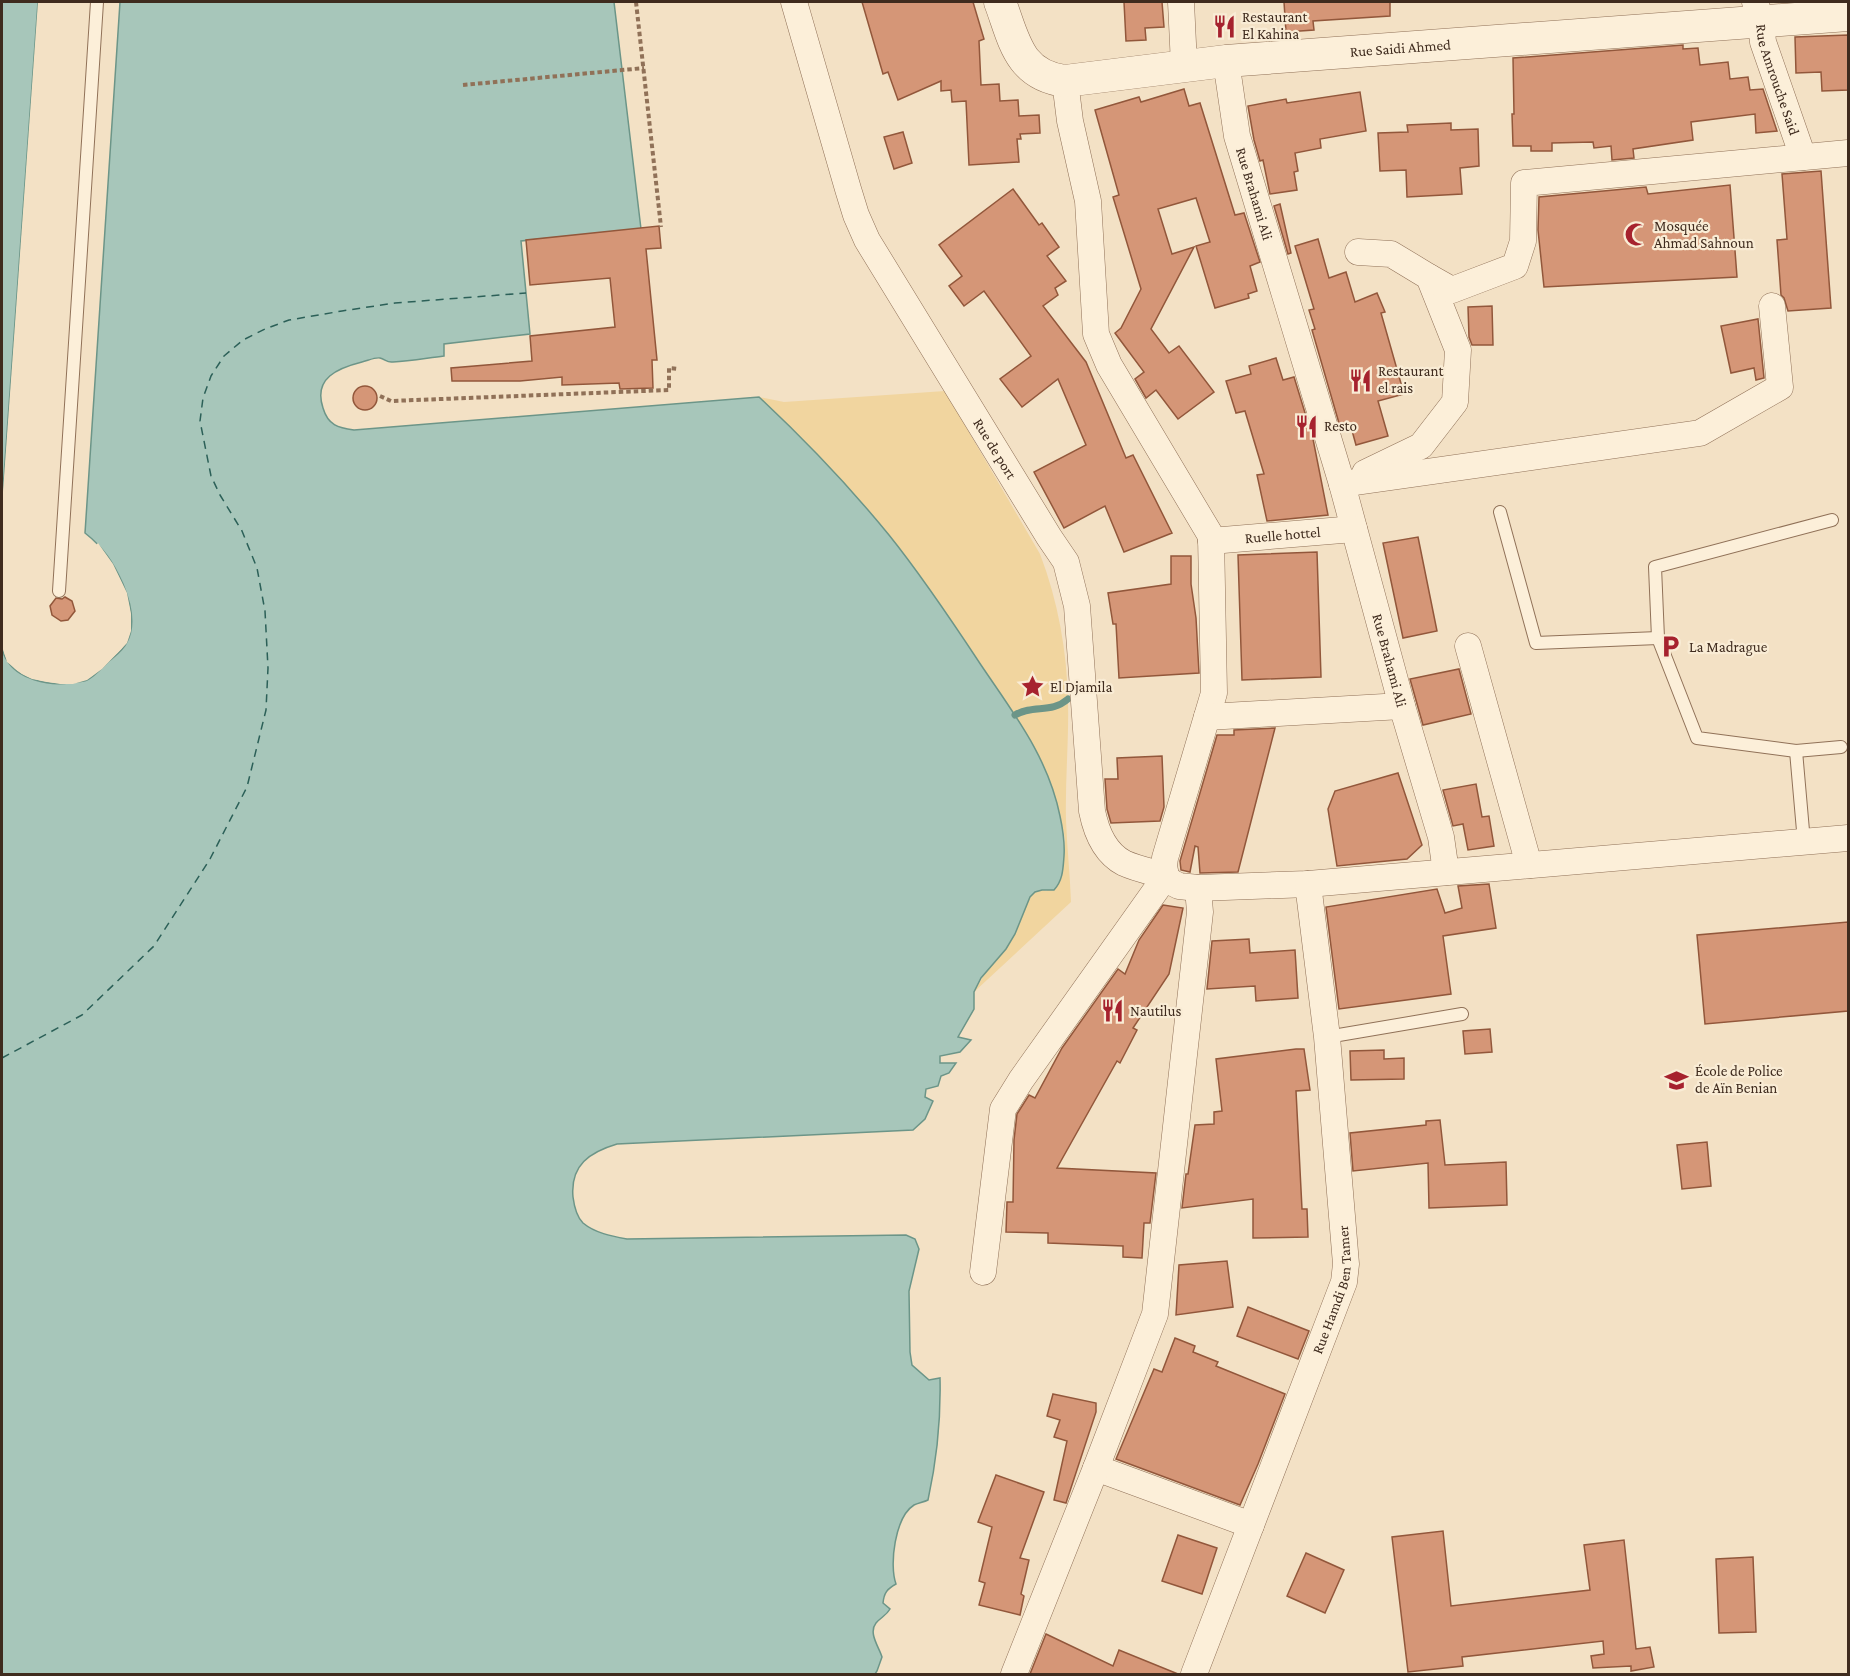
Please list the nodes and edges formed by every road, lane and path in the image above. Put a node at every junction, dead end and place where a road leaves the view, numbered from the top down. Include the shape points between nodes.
1 (97, 2) edge
2 (636, 2) edge
3 (794, 2) edge
4 (1000, 2) edge
5 (1181, 2) edge
6 (1758, 11) edge
7 (1848, 15) edge
8 (1226, 61) junction
9 (1184, 65) junction
10 (644, 68) junction
11 (1065, 81) junction
12 (463, 85) dead end
13 (1848, 153) edge
14 (1803, 157) junction
15 (661, 226) dead end
16 (1358, 252) dead end
17 (1430, 277) junction
18 (1772, 306) dead end
19 (678, 369) dead end
20 (380, 396) dead end
21 (1342, 484) junction
22 (1500, 512) dead end
23 (1832, 520) dead end
24 (1354, 529) junction
25 (1211, 541) junction
26 (59, 591) dead end
27 (1658, 638) junction
28 (1468, 646) dead end
29 (1402, 706) junction
30 (1207, 717) junction
31 (1841, 747) dead end
32 (1796, 751) junction
33 (1848, 838) edge
34 (1804, 842) junction
35 (1529, 865) junction
36 (1446, 872) junction
37 (1166, 876) junction
38 (1308, 884) junction
39 (1198, 888) junction
40 (1462, 1014) dead end
41 (1327, 1037) junction
42 (983, 1272) dead end
43 (1096, 1468) junction
44 (1251, 1525) junction
45 (1014, 1674) edge
46 (1194, 1674) edge

1 - 26 lane
2 - 10 path
3 - 37 street, Rue de port via 848,189 867,240 1066,562 1077,606 1095,827 1102,841 1124,863
4 - 11 street, Rue Saidi Ahmed via 1025,62 1043,76
5 - 9 street
6 - 7 street, Rue Saidi Ahmed
6 - 8 street, Rue Saidi Ahmed
6 - 14 street, Rue Amrouche Said via 1763,42
8 - 9 street, Rue Saidi Ahmed
8 - 21 street, Rue Brahami Ali via 1237,136
9 - 11 street, Rue Saidi Ahmed
10 - 12 path
10 - 15 path
11 - 25 street via 1088,201 1096,334 1109,365
13 - 14 street
14 - 17 street via 1524,183 1523,241 1515,266 1452,290
16 - 17 street via 1390,254
17 - 21 street via 1458,350 1455,402 1421,446
18 - 21 street via 1780,387 1700,433
19 - 20 path via 669,368 669,390 391,400
21 - 24 street, Rue Brahami Ali
22 - 27 lane via 1536,643
23 - 27 lane via 1655,567
24 - 25 street, Ruelle hottel
24 - 29 street, Rue Brahami Ali
25 - 30 street via 1214,693
27 - 32 lane via 1696,738
28 - 35 street
29 - 30 street
29 - 36 street, Rue Brahami Ali via 1441,837
30 - 37 street via 1166,858
31 - 32 lane
32 - 34 lane
33 - 34 street
34 - 35 street
35 - 36 street
36 - 38 street, Rue de port
37 - 39 street, Rue de port via 1179,886
37 - 42 street via 1003,1109
38 - 39 street, Rue de port
38 - 41 street, Rue Hamdi Ben Tamer
39 - 43 street via 1200,912 1155,1314
40 - 41 lane
41 - 44 street, Rue Hamdi Ben Tamer via 1346,1264 1344,1282
43 - 44 street
43 - 45 street
44 - 46 street, Rue Hamdi Ben Tamer

